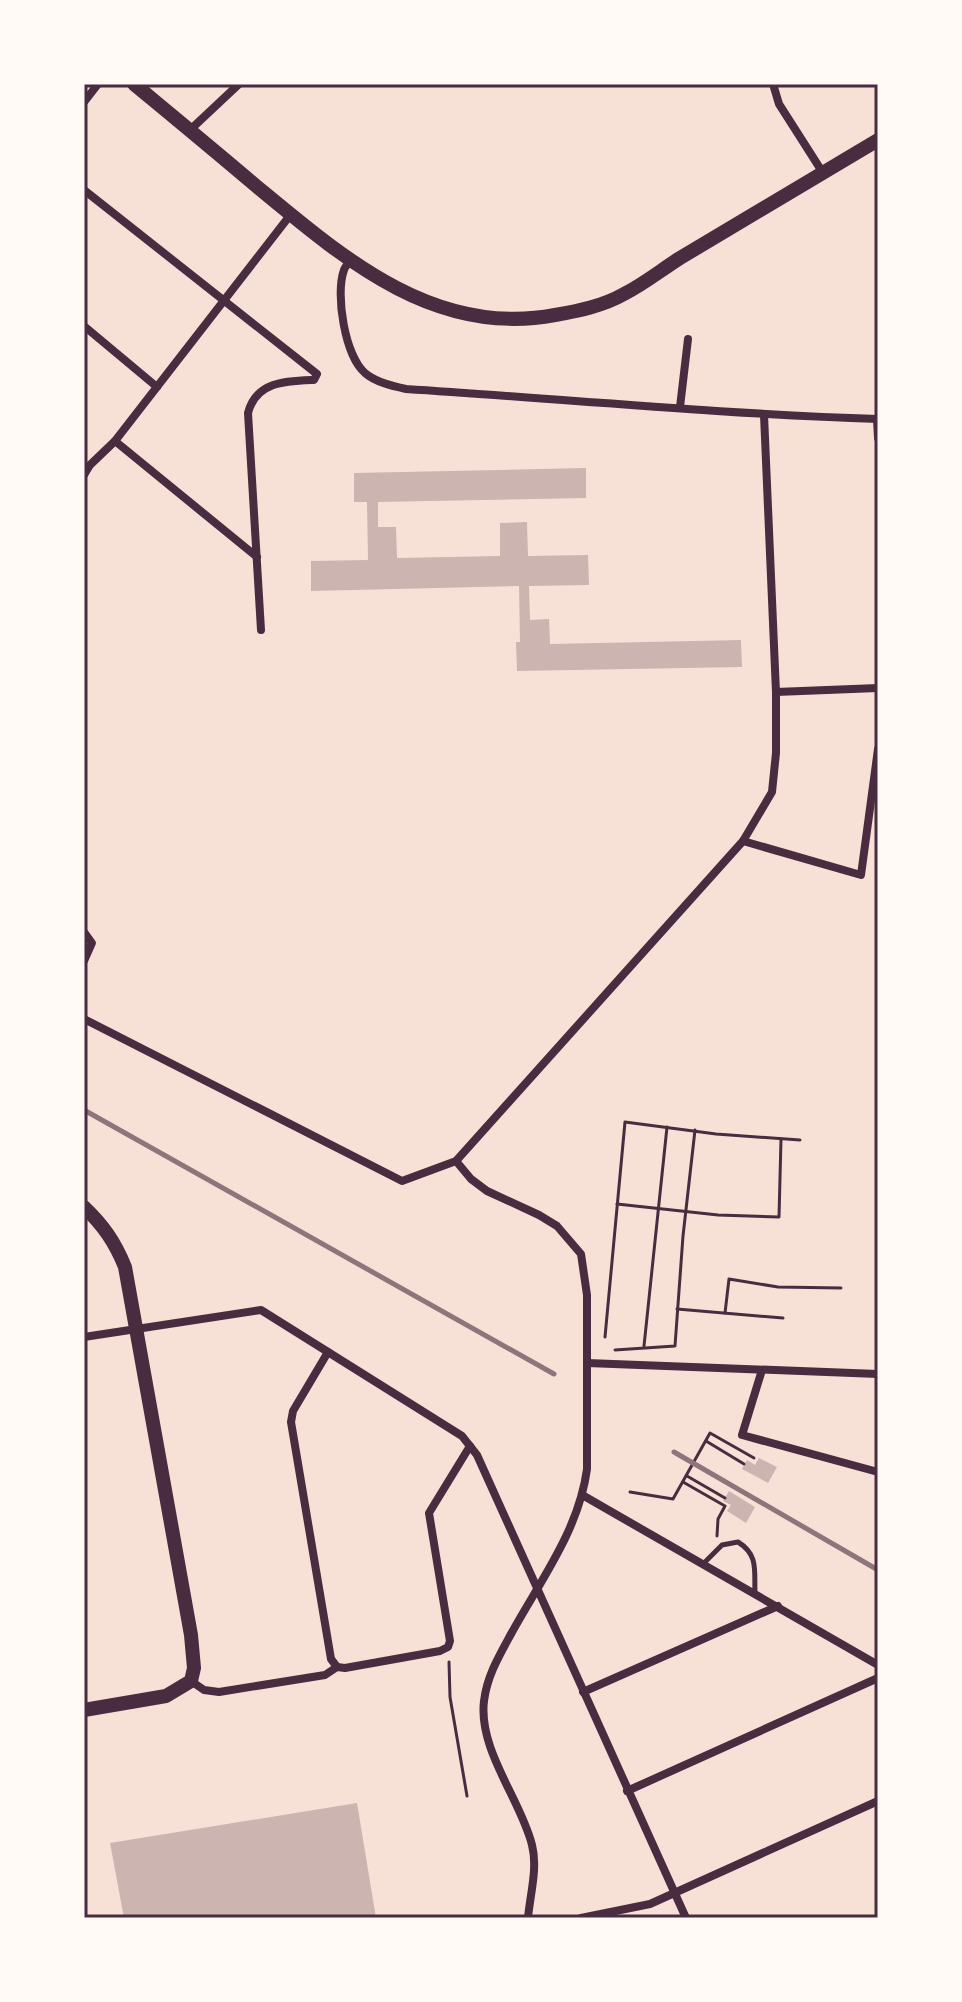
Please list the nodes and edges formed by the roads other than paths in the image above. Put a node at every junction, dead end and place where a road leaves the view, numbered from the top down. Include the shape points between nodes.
1 (98, 84) edge
2 (134, 84) edge
3 (239, 84) edge
4 (773, 84) edge
5 (84, 102) edge
6 (190, 130) junction
7 (878, 140) edge
8 (823, 173) junction
9 (84, 190) edge
10 (291, 214) junction
11 (351, 259) junction
12 (224, 301) junction
13 (84, 326) edge
14 (688, 339) dead end
15 (157, 387) junction
16 (680, 407) junction
17 (764, 415) junction
18 (878, 419) edge
19 (878, 438) edge
20 (115, 441) junction
21 (87, 463) edge
22 (84, 475) edge
23 (257, 557) junction
24 (261, 630) dead end
25 (878, 688) edge
26 (776, 692) junction
27 (878, 749) edge
28 (743, 841) junction
29 (84, 932) edge
30 (84, 961) edge
31 (84, 1019) edge
32 (456, 1161) junction
33 (84, 1207) edge
34 (137, 1328) junction
35 (84, 1337) edge
36 (328, 1352) junction
37 (587, 1363) junction
38 (762, 1370) junction
39 (878, 1374) edge
40 (470, 1446) junction
41 (878, 1472) edge
42 (584, 1496) junction
43 (703, 1564) junction
44 (536, 1589) junction
45 (755, 1593) junction
46 (778, 1606) junction
47 (878, 1665) edge
48 (337, 1667) junction
49 (878, 1678) edge
50 (191, 1681) junction
51 (583, 1692) junction
52 (84, 1710) edge
53 (627, 1791) junction
54 (878, 1801) edge
55 (674, 1891) junction
56 (528, 1918) edge
57 (581, 1918) edge
58 (686, 1918) edge

1 - 5 street
2 - 6 street
3 - 6 street
4 - 8 street via 779,104
6 - 10 street
7 - 8 street
8 - 11 street via 623,295 534,319 457,314 388,284
9 - 12 street
10 - 11 street
10 - 12 street
11 - 16 street via 341,293 346,341 366,375 406,389
12 - 15 street
12 - 23 street via 317,374 314,380 265,388 250,404
13 - 15 street
14 - 16 street
15 - 20 street
16 - 17 street
17 - 18 street
17 - 26 street
18 - 19 street
20 - 21 street
20 - 23 street
21 - 22 street
23 - 24 street
25 - 26 street
26 - 28 street via 772,792
27 - 28 street via 861,875
28 - 32 street
29 - 30 street via 92,943
31 - 32 street via 402,1181
32 - 37 street via 487,1191 557,1226 581,1254
33 - 34 street via 116,1245
34 - 35 street
34 - 36 street via 261,1310
34 - 50 street via 191,1635
36 - 40 street
36 - 48 street via 291,1416 331,1659
37 - 38 street
37 - 42 street
38 - 39 street
38 - 41 street via 742,1435
40 - 44 street
40 - 48 street via 429,1513 448,1647
42 - 43 street
42 - 44 street
43 - 45 street
43 - 45 lane via 722,1545 738,1542 753,1556
44 - 51 street
44 - 56 street via 492,1670 483,1705 492,1749 532,1845
45 - 46 street
46 - 47 street
46 - 51 street
48 - 50 street via 325,1675 219,1692
49 - 53 street
50 - 52 street via 166,1696
51 - 53 street
53 - 55 street
54 - 55 street
55 - 57 street via 650,1904
55 - 58 street

